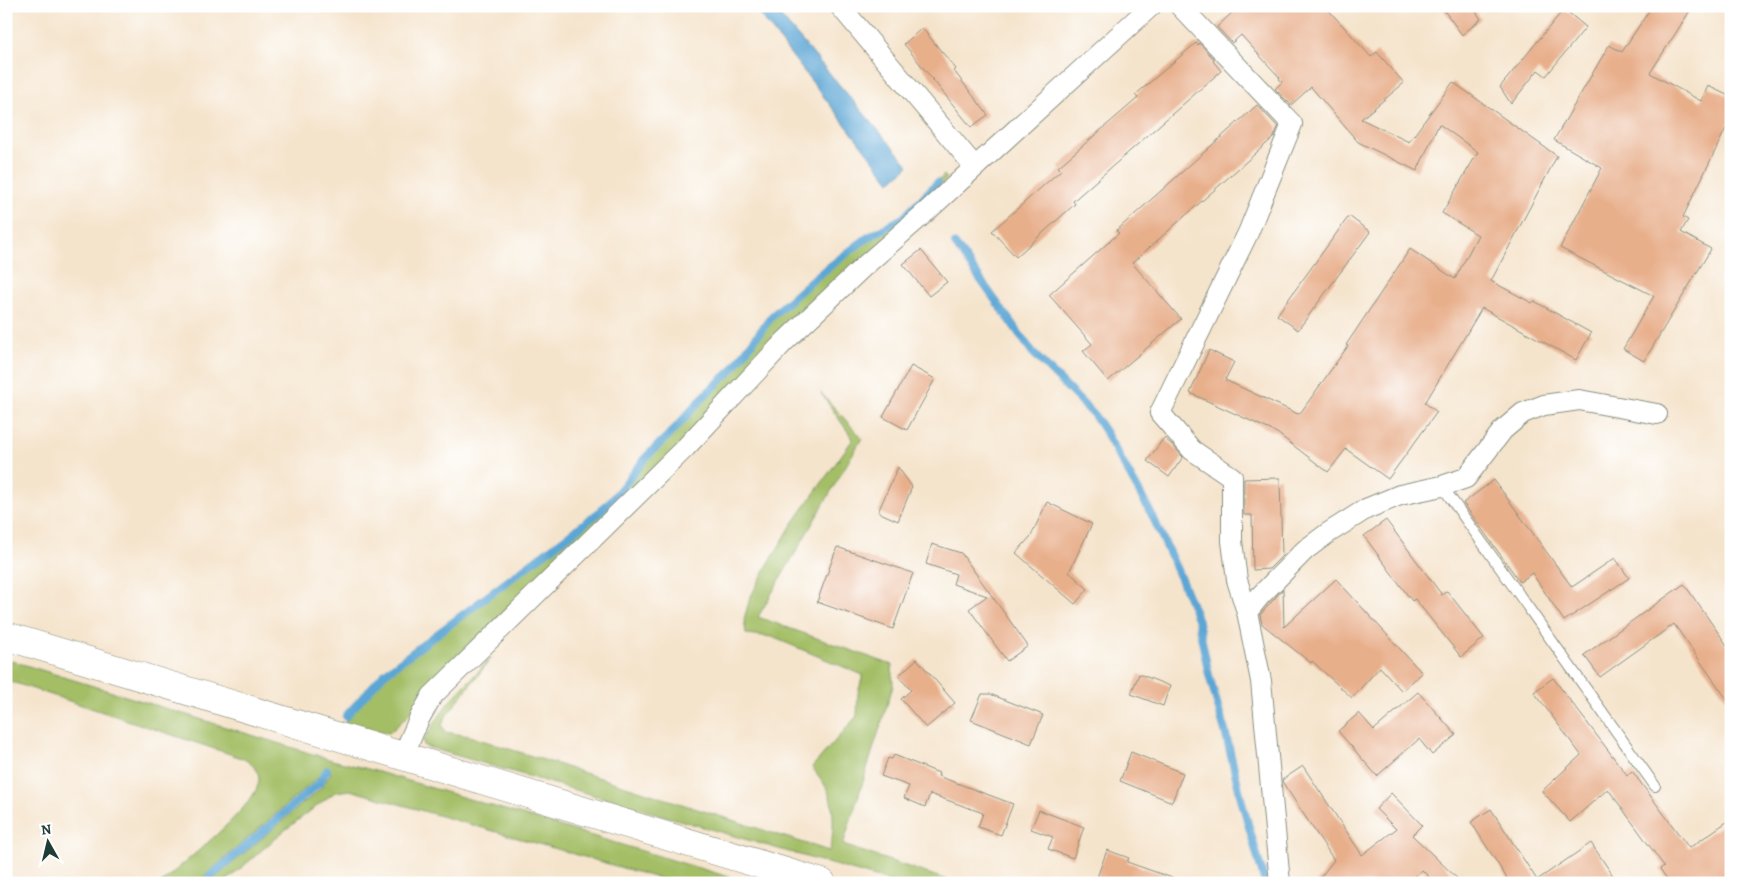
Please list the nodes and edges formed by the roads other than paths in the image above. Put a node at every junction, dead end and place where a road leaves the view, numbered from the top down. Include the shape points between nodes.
1 (840, 6) edge
2 (1151, 6) edge
3 (1180, 6) edge
4 (975, 167) junction
5 (1657, 414) dead end
6 (1442, 486) junction
7 (1247, 612) junction
8 (6, 636) edge
9 (402, 756) junction
10 (1655, 786) dead end
11 (822, 883) edge
12 (1280, 883) edge

1 - 4 street
2 - 4 street
3 - 7 street via 1292,124 1248,233 1160,412 1192,450 1232,477 1232,541 1237,580
4 - 9 street via 784,342 686,446 432,696
5 - 6 street via 1579,400 1523,412 1503,430 1466,478
6 - 7 street via 1400,495 1366,509 1328,533 1305,550
6 - 10 lane
7 - 12 street via 1261,680
8 - 9 main road
9 - 11 main road

